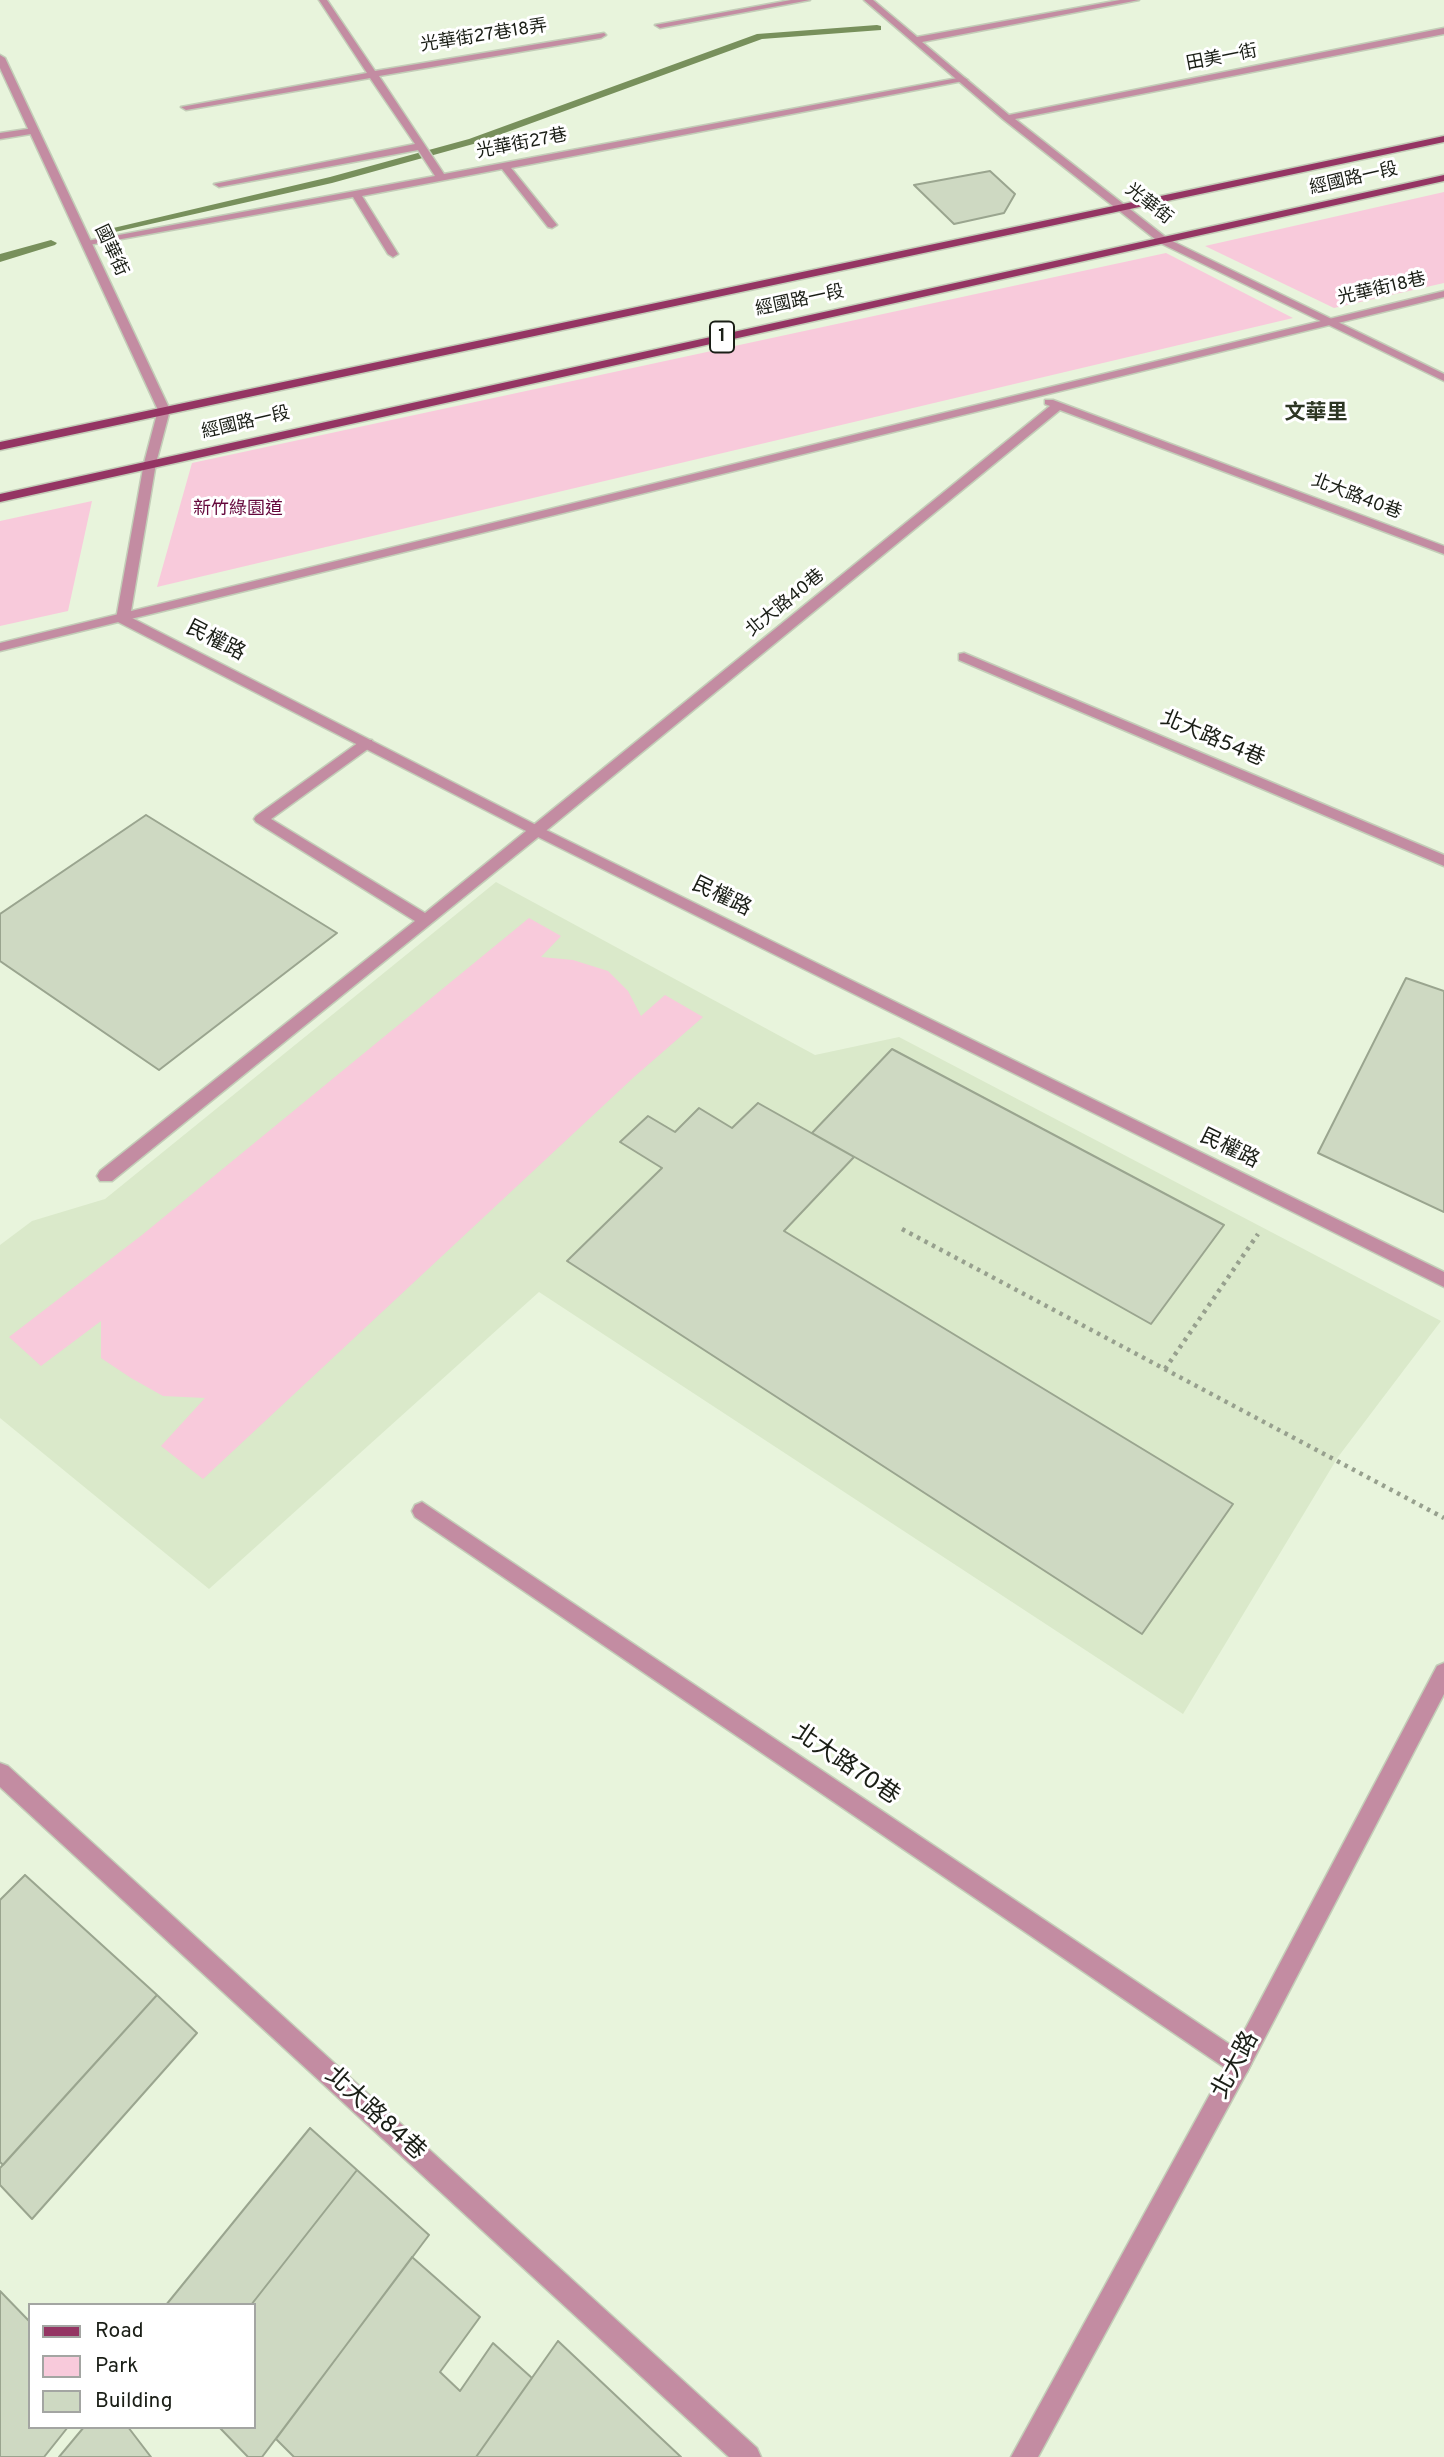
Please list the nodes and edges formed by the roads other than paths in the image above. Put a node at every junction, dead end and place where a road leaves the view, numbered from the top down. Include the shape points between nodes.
1 (323, 0) edge
2 (806, 0) edge
3 (868, 0) edge
4 (1135, 0) edge
5 (660, 25) dead end
6 (1444, 32) edge
7 (601, 35) dead end
8 (916, 40) junction
9 (0, 58) edge
10 (372, 74) junction
11 (963, 80) junction
12 (186, 107) dead end
13 (1007, 118) junction
14 (34, 131) junction
15 (0, 136) edge
16 (1444, 139) edge
17 (421, 146) junction
18 (505, 166) junction
19 (442, 178) junction
20 (1444, 178) edge
21 (219, 184) dead end
22 (356, 194) junction
23 (1123, 208) junction
24 (552, 225) dead end
25 (1164, 241) junction
26 (87, 244) junction
27 (393, 254) dead end
28 (1444, 294) edge
29 (1327, 321) junction
30 (1444, 378) edge
31 (1033, 396) junction
32 (1058, 405) junction
33 (164, 410) junction
34 (0, 446) edge
35 (150, 463) junction
36 (0, 498) edge
37 (1444, 550) edge
38 (124, 619) junction
39 (0, 647) edge
40 (964, 657) dead end
41 (367, 743) junction
42 (537, 831) junction
43 (1444, 862) edge
44 (425, 920) junction
45 (106, 1175) dead end
46 (1444, 1280) edge
47 (422, 1511) dead end
48 (1444, 1673) edge
49 (0, 1773) edge
50 (1239, 2064) junction
51 (748, 2457) edge
52 (1024, 2457) edge

1 - 10 street
2 - 5 street
3 - 8 street, 光華街
4 - 8 street
6 - 13 street, 田美一街
7 - 10 street, 光華街27巷18弄
8 - 11 street, 光華街
9 - 14 street, 國華街
10 - 12 street, 光華街27巷18弄
10 - 17 street
11 - 13 street, 光華街
11 - 18 street, 光華街27巷
13 - 23 street, 光華街
14 - 15 street
14 - 26 street, 國華街
16 - 23 main road, 經國路一段 / 1
17 - 19 street
17 - 21 street
18 - 19 street, 光華街27巷
18 - 24 street
19 - 22 street, 光華街27巷
20 - 25 main road, 經國路一段 / 1
22 - 26 street, 光華街27巷
22 - 27 street
23 - 25 street, 光華街
23 - 33 main road, 經國路一段 / 1
25 - 29 street, 光華街
25 - 35 main road, 經國路一段 / 1
26 - 33 street, 國華街
28 - 29 street, 光華街18巷
29 - 30 street, 光華街
29 - 31 street, 光華街18巷
31 - 32 street, 北大路40巷
31 - 38 street, 光華街18巷
32 - 37 street, 北大路40巷
32 - 42 street, 北大路40巷
33 - 34 main road, 經國路一段 / 1
33 - 35 street
35 - 36 main road, 經國路一段 / 1
35 - 38 street
38 - 39 street, 光華街18巷
38 - 41 street, 民權路
40 - 43 street, 北大路54巷
41 - 42 street, 民權路
41 - 44 street via 261,819
42 - 44 street, 北大路40巷
42 - 46 street, 民權路
44 - 45 street, 北大路40巷
47 - 50 street, 北大路70巷
48 - 50 street, 北大路
49 - 51 street, 北大路84巷
50 - 52 street, 北大路

